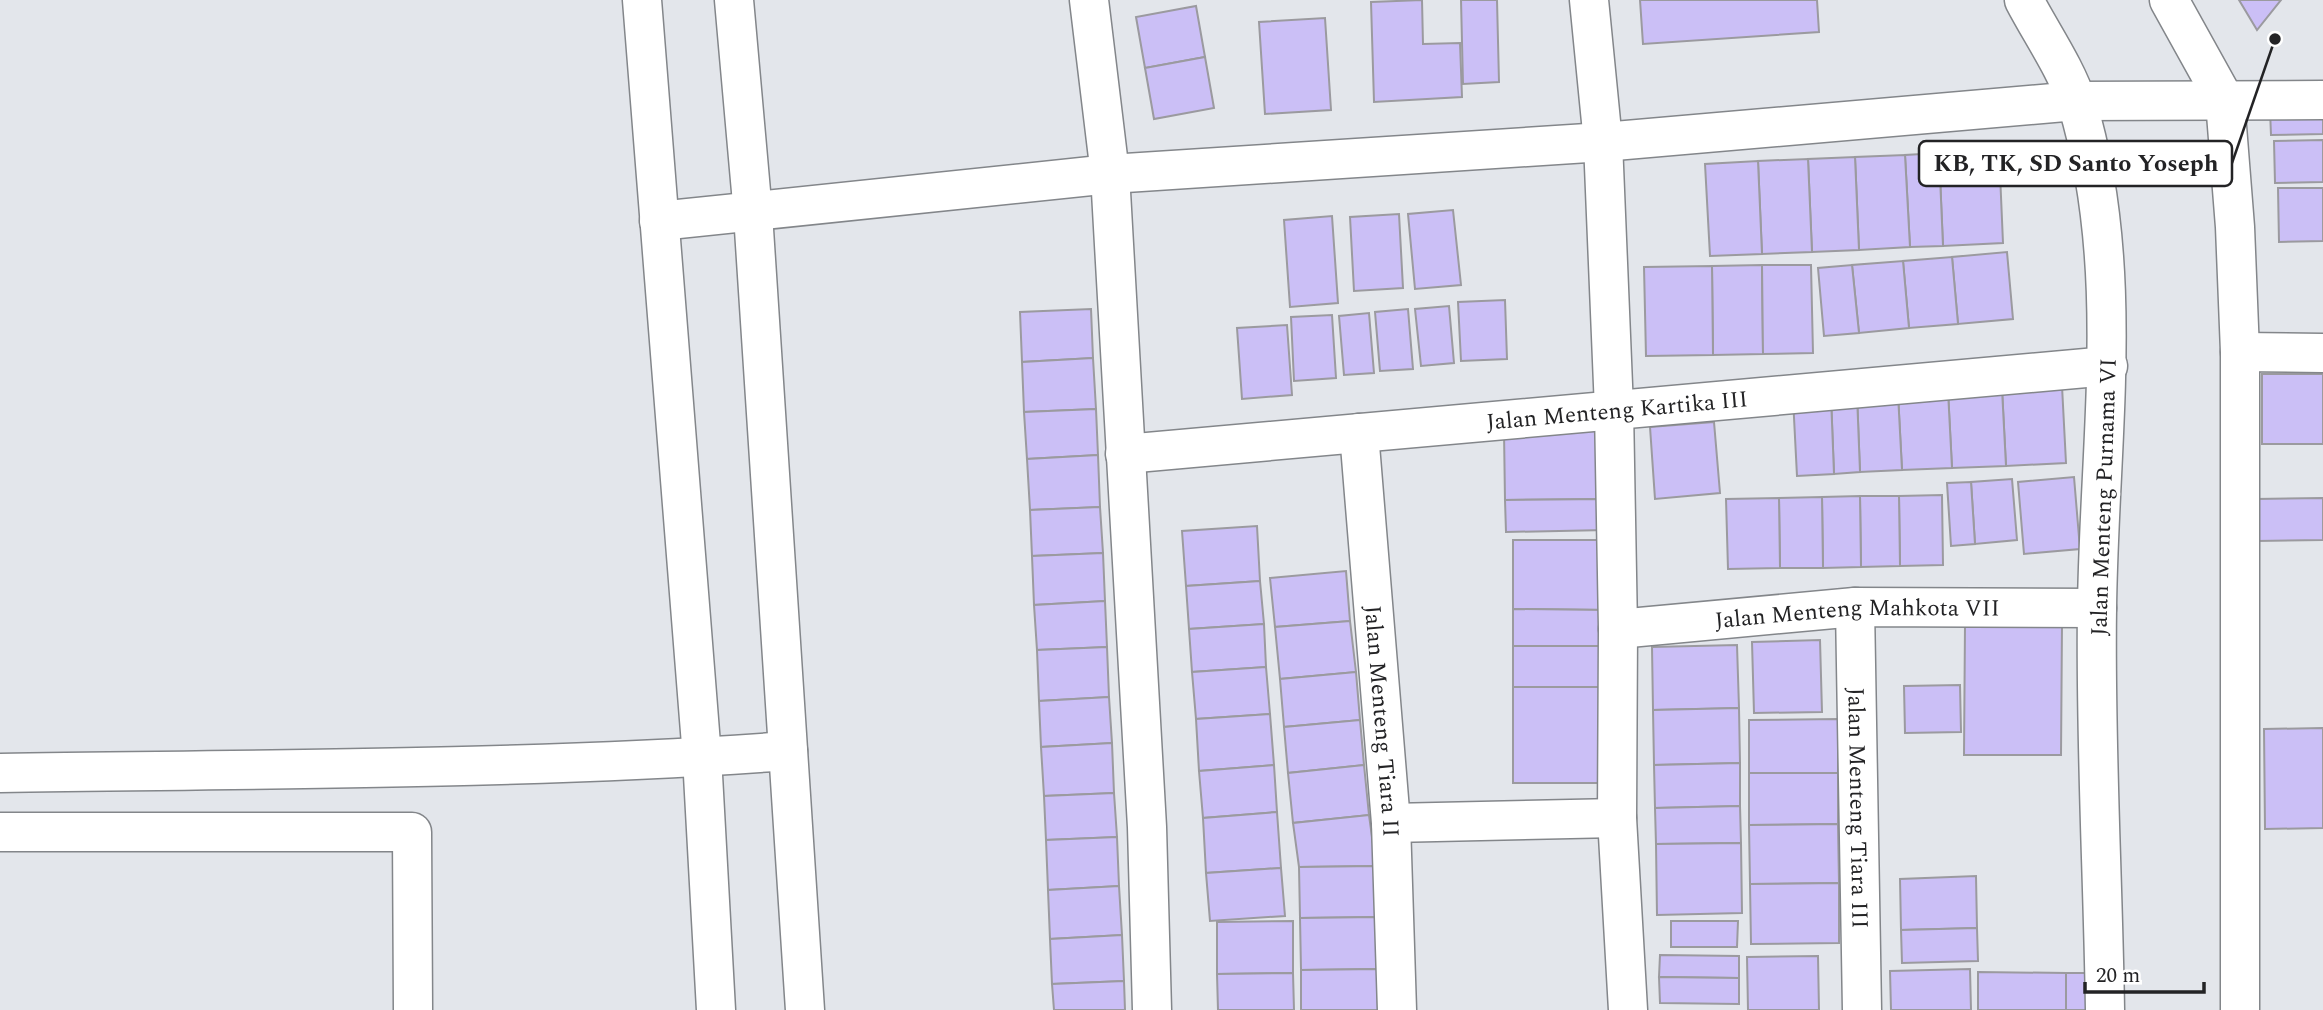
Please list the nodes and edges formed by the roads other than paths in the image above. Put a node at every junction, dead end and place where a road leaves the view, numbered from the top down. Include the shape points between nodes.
1 (642, 0) edge
2 (734, 0) edge
3 (1089, 0) edge
4 (1589, 0) edge
5 (2024, 0) edge
6 (2169, 0) edge
7 (2323, 100) edge
8 (2090, 101) junction
9 (2225, 101) junction
10 (1603, 142) junction
11 (1110, 174) junction
12 (753, 214) junction
13 (659, 221) junction
14 (2240, 352) junction
15 (2323, 353) edge
16 (2108, 366) junction
17 (1614, 409) junction
18 (1359, 433) junction
19 (1125, 454) junction
20 (1855, 607) junction
21 (2097, 608) junction
22 (1618, 629) junction
23 (788, 751) junction
24 (702, 757) junction
25 (0, 773) edge
26 (1617, 818) junction
27 (1391, 823) junction
28 (0, 832) edge
29 (413, 1010) edge
30 (716, 1010) edge
31 (805, 1010) edge
32 (1152, 1010) edge
33 (1397, 1010) edge
34 (1628, 1010) edge
35 (1861, 1010) edge
36 (2105, 1010) edge
37 (2240, 1010) edge

1 - 13 street
2 - 12 street
3 - 11 street
4 - 10 street
5 - 8 street, Jalan Menteng Purnama VI
6 - 9 street
7 - 9 street
8 - 9 street
8 - 10 street
8 - 16 street, Jalan Menteng Purnama VI via 2105,249
9 - 14 street
10 - 11 street
10 - 17 street
11 - 12 street
11 - 19 street
12 - 13 street
12 - 23 street
13 - 24 street
14 - 15 street
14 - 37 street
16 - 17 street, Jalan Menteng Kartika III
16 - 21 street, Jalan Menteng Purnama VI
17 - 18 street, Jalan Menteng Kartika III
17 - 22 street
18 - 19 street, Jalan Menteng Kartika III
18 - 27 street, Jalan Menteng Tiara II
19 - 32 street via 1147,827
20 - 21 street, Jalan Menteng Mahkota VII
20 - 22 street, Jalan Menteng Mahkota VII
20 - 35 street, Jalan Menteng Tiara III
21 - 36 street, Jalan Menteng Purnama VI
22 - 26 street
23 - 24 street
23 - 31 street
24 - 25 street
24 - 30 street
26 - 27 street
26 - 34 street
27 - 33 street, Jalan Menteng Tiara II
28 - 29 street via 412,832

